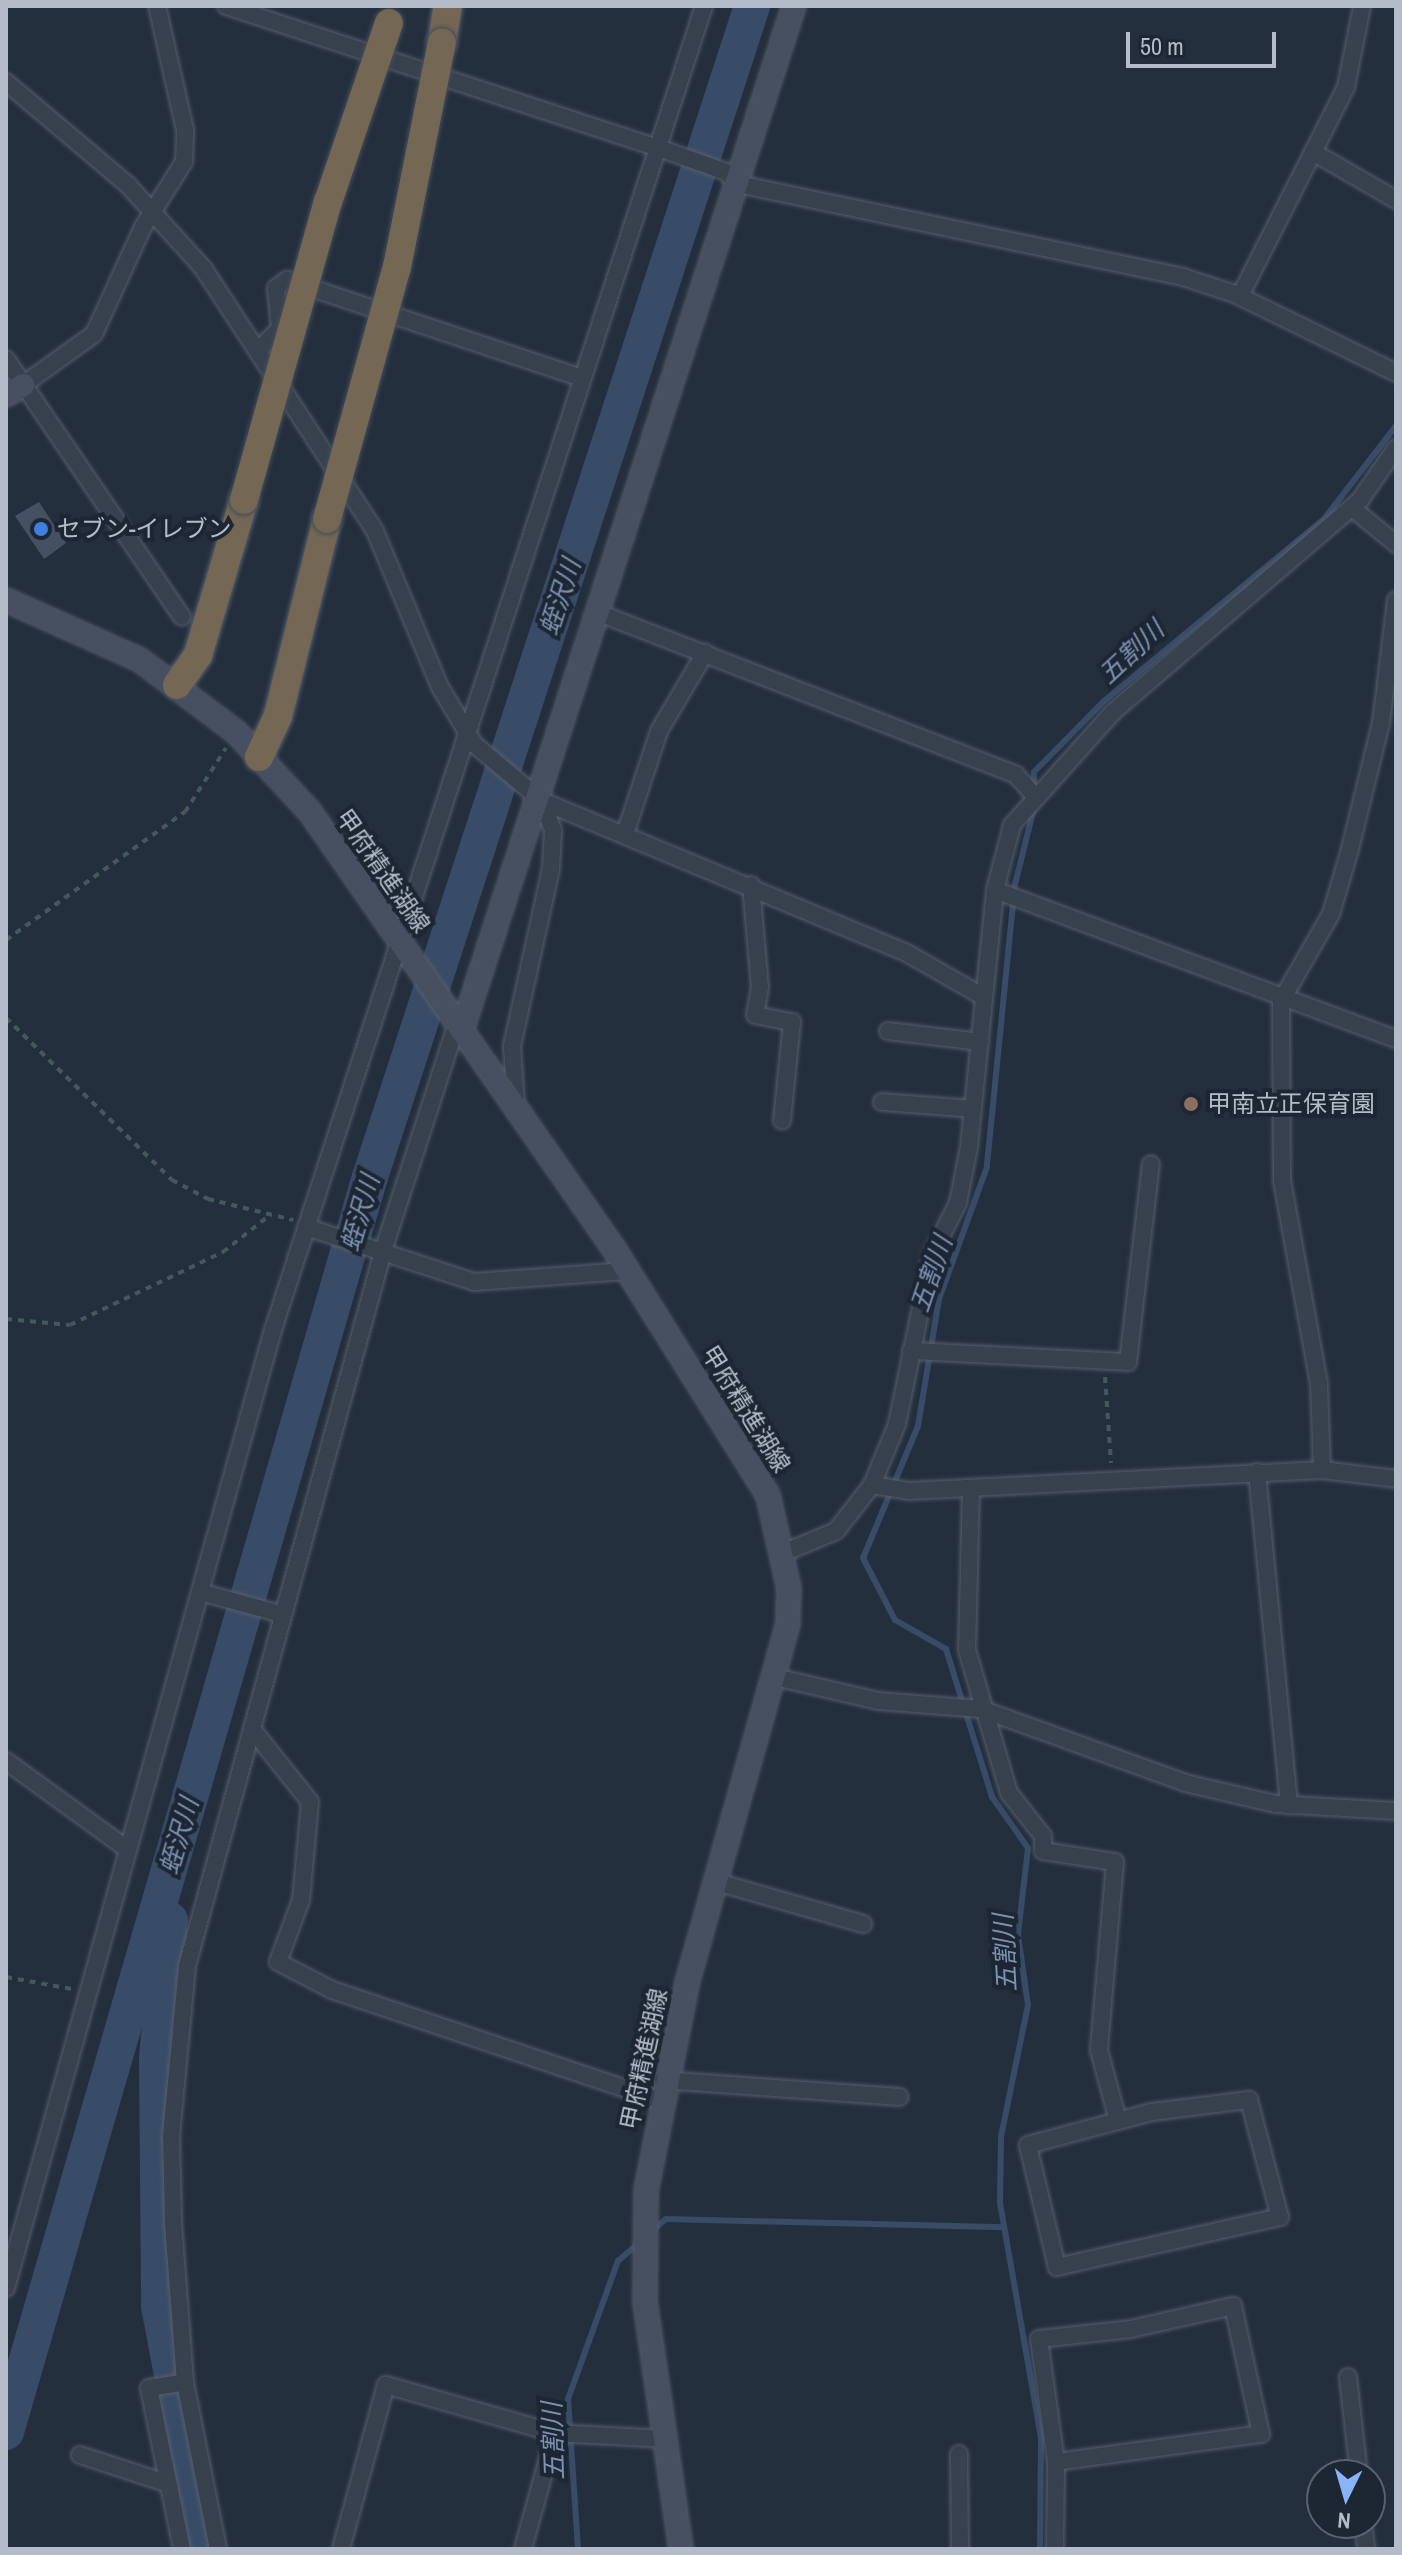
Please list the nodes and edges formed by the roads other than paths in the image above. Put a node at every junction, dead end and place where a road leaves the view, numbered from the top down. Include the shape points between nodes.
1 (157, 6) edge
2 (226, 6) edge
3 (448, 6) edge
4 (704, 6) edge
5 (794, 6) edge
6 (1362, 6) edge
7 (392, 15) edge
8 (6, 82) edge
9 (660, 149) junction
10 (1313, 152) junction
11 (732, 178) junction
12 (1396, 200) edge
13 (154, 212) junction
14 (1240, 296) junction
15 (258, 350) junction
16 (6, 359) edge
17 (1396, 373) edge
18 (582, 378) junction
19 (15, 390) edge
20 (1396, 448) edge
21 (1352, 508) junction
22 (1396, 544) edge
23 (6, 600) edge
24 (1396, 600) edge
25 (599, 613) junction
26 (182, 617) dead end
27 (705, 653) junction
28 (177, 685) junction
29 (470, 739) junction
30 (259, 757) junction
31 (1034, 795) junction
32 (536, 796) junction
33 (626, 831) junction
34 (751, 885) junction
35 (995, 890) junction
36 (402, 943) junction
37 (984, 997) junction
38 (1281, 1001) junction
39 (458, 1023) junction
40 (888, 1031) dead end
41 (1396, 1039) edge
42 (980, 1042) junction
43 (882, 1102) dead end
44 (517, 1108) junction
45 (973, 1109) junction
46 (782, 1120) dead end
47 (1151, 1164) dead end
48 (311, 1229) junction
49 (381, 1247) junction
50 (627, 1271) junction
51 (911, 1351) junction
52 (1322, 1470) junction
53 (1257, 1472) junction
54 (1396, 1479) edge
55 (872, 1485) junction
56 (971, 1488) junction
57 (783, 1553) junction
58 (208, 1594) junction
59 (277, 1613) junction
60 (775, 1677) junction
61 (981, 1709) junction
62 (252, 1729) junction
63 (6, 1761) edge
64 (1289, 1805) junction
65 (1396, 1811) edge
66 (127, 1849) junction
67 (720, 1883) junction
68 (863, 1924) dead end
69 (661, 2090) junction
70 (899, 2097) dead end
71 (1118, 2121) junction
72 (6, 2288) edge
73 (1348, 2377) dead end
74 (184, 2382) junction
75 (558, 2433) junction
76 (666, 2439) junction
77 (959, 2454) dead end
78 (80, 2455) dead end
79 (1357, 2459) edge
80 (1056, 2462) junction
81 (166, 2483) junction
82 (177, 2531) junction
83 (172, 2549) edge
84 (182, 2549) edge
85 (218, 2549) edge
86 (341, 2549) edge
87 (523, 2549) edge
88 (681, 2549) edge
89 (960, 2549) edge
90 (1055, 2549) edge

1 - 13 street via 185,148 179,178
2 - 9 street
3 - 30 highway, bridge via 397,267 278,716
4 - 9 street
5 - 11 main road
6 - 10 street via 1346,87
7 - 28 highway, bridge via 328,202 198,655
8 - 13 street
9 - 11 street
9 - 18 street
10 - 12 street
10 - 14 street
11 - 14 street via 1183,277
11 - 25 main road
13 - 15 street via 203,268
13 - 19 street via 94,334
14 - 17 street
15 - 18 street via 280,329 276,288 287,280
15 - 29 street via 375,531
16 - 19 street
18 - 29 street
19 - 26 street
20 - 21 street
21 - 22 street
21 - 31 street via 1113,712
23 - 28 main road, 甲府精進湖線 via 140,660
24 - 38 street via 1381,723 1349,853 1331,914
25 - 27 street
25 - 32 main road
27 - 31 street via 1016,775
27 - 33 street via 659,731
28 - 30 main road, 甲府精進湖線
29 - 32 street
29 - 36 street
30 - 36 main road, 甲府精進湖線 via 310,812
31 - 35 street via 1012,825
32 - 33 street
32 - 39 main road
32 - 44 street via 553,830 551,868 512,1046
33 - 34 street
34 - 37 street via 905,952
34 - 46 street via 760,987 755,1015 792,1022
35 - 37 street
35 - 38 street
36 - 39 main road, 甲府精進湖線
36 - 48 street
37 - 42 street
38 - 41 street
38 - 52 street via 1282,1180 1319,1384
39 - 44 main road, 甲府精進湖線
39 - 49 street
40 - 42 street
42 - 45 street
43 - 45 street
44 - 50 main road, 甲府精進湖線
45 - 51 street via 958,1203 932,1254
47 - 51 street via 1128,1362 1106,1365
48 - 49 street
48 - 58 street
49 - 50 street via 474,1282
49 - 59 street
50 - 57 main road, 甲府精進湖線 via 748,1456 768,1495
51 - 55 street via 897,1424
52 - 53 street
52 - 54 street
53 - 56 street
53 - 64 street
55 - 56 street
55 - 57 street via 836,1531
56 - 61 street via 967,1650
57 - 60 main road, 甲府精進湖線 via 788,1624
58 - 59 street
58 - 66 street
59 - 62 street
60 - 61 street via 878,1701
60 - 67 main road, 甲府精進湖線
61 - 64 street via 1045,1726 1185,1783
61 - 71 street via 1009,1793 1043,1836 1043,1851 1115,1862 1099,2050
62 - 69 street via 310,1802 301,1900 278,1962 332,1990
62 - 74 street via 187,1966 179,2023 171,2136
63 - 66 street
64 - 65 street
66 - 72 street
67 - 68 street
67 - 69 main road, 甲府精進湖線
69 - 70 street
69 - 76 main road, 甲府精進湖線 via 643,2256
71 - 71 street via 1249,2100 1280,2217 1057,2267 1028,2145
73 - 79 street
74 - 81 street via 149,2388
74 - 85 street
75 - 76 street
75 - 86 street via 386,2385
75 - 87 street
76 - 88 main road, 甲府精進湖線
77 - 89 street
78 - 81 street
80 - 80 street via 1039,2339 1131,2329 1233,2306 1261,2434
80 - 90 street
81 - 82 street
82 - 83 street
82 - 84 street

